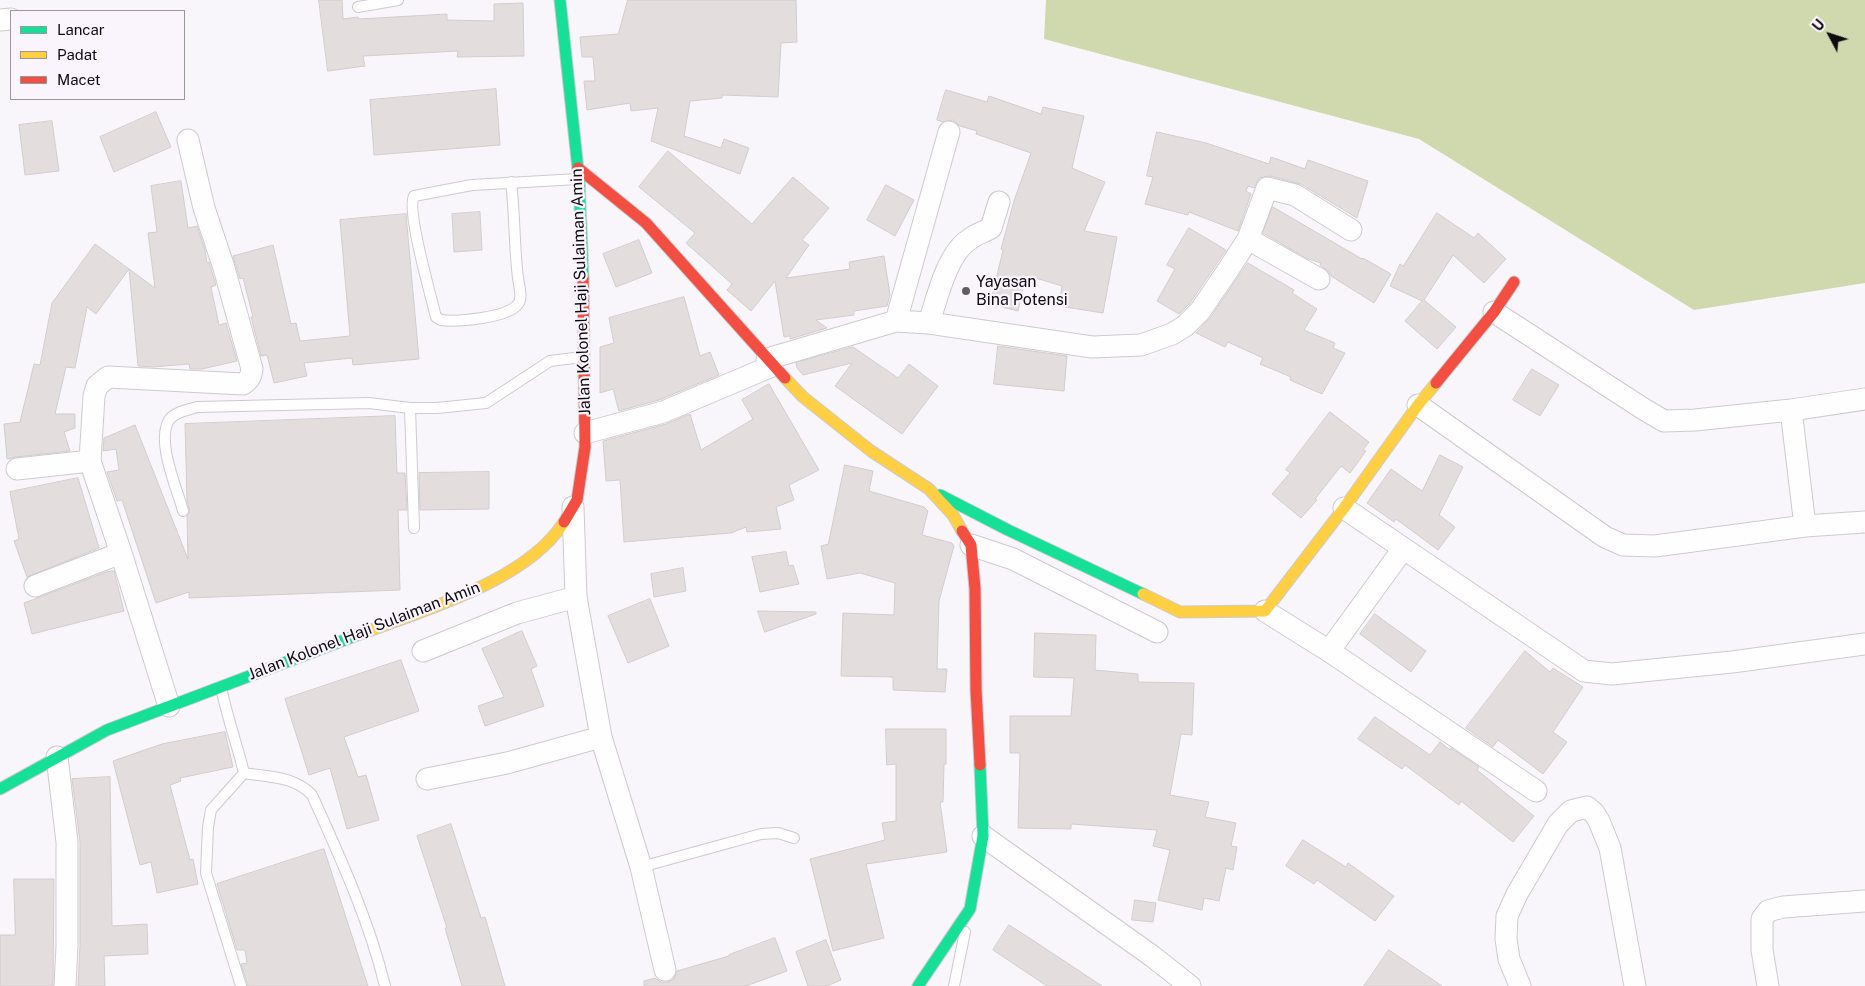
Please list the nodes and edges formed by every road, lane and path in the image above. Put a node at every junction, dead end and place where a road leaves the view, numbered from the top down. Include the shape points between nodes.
1 (398, 0) edge
2 (560, 0) edge
3 (358, 7) dead end
4 (949, 132) dead end
5 (188, 140) dead end
6 (579, 174) junction
7 (511, 182) junction
8 (999, 202) dead end
9 (1351, 230) dead end
10 (1248, 239) junction
11 (1319, 279) dead end
12 (1514, 282) dead end
13 (1494, 312) junction
14 (896, 321) junction
15 (929, 322) junction
16 (583, 357) junction
17 (769, 362) junction
18 (1865, 399) edge
19 (1418, 405) junction
20 (410, 408) junction
21 (1791, 410) junction
22 (585, 433) junction
23 (90, 461) junction
24 (17, 469) dead end
25 (929, 489) junction
26 (573, 508) junction
27 (1344, 508) junction
28 (183, 511) dead end
29 (1865, 522) edge
30 (1805, 526) junction
31 (414, 528) dead end
32 (971, 545) junction
33 (1403, 549) junction
34 (121, 553) junction
35 (35, 586) dead end
36 (576, 597) junction
37 (1265, 611) junction
38 (1157, 632) dead end
39 (1865, 644) edge
40 (422, 651) dead end
41 (1329, 651) junction
42 (221, 686) junction
43 (169, 706) junction
44 (601, 736) junction
45 (56, 757) junction
46 (244, 773) junction
47 (427, 780) dead end
48 (0, 789) edge
49 (1536, 791) dead end
50 (983, 836) junction
51 (794, 838) dead end
52 (640, 867) junction
53 (1865, 901) edge
54 (970, 909) junction
55 (665, 970) dead end
56 (65, 986) edge
57 (241, 986) edge
58 (384, 986) edge
59 (918, 986) edge
60 (954, 986) edge
61 (1190, 986) edge
62 (1520, 986) edge
63 (1634, 986) edge
64 (1768, 986) edge

1 - 3 lane
2 - 6 street, Jalan Kolonel Haji Sulaiman Amin
4 - 14 street
5 - 23 street via 204,208 252,369 251,375 243,384 108,377 98,386 94,396
6 - 7 lane
6 - 16 street, Jalan Kolonel Haji Sulaiman Amin
6 - 17 street via 646,223
7 - 7 lane via 521,299 512,310 482,319 441,320 436,316 411,201 418,194
8 - 15 street via 991,228 968,239 946,270
9 - 10 street via 1295,195 1269,187
10 - 11 street
10 - 15 street via 1200,311 1185,326 1141,345 1092,347
12 - 13 street
13 - 19 street
13 - 21 street via 1664,421
14 - 15 street
14 - 17 street
16 - 20 lane via 550,361 486,404
16 - 22 street, Jalan Kolonel Haji Sulaiman Amin
17 - 22 street via 663,412
17 - 25 street via 803,398 871,451
18 - 21 street
19 - 27 street
19 - 30 street via 1605,537 1623,545 1655,546
20 - 28 lane via 370,403 197,407 181,411 170,419 164,434
20 - 31 lane
21 - 30 street
22 - 26 street, Jalan Kolonel Haji Sulaiman Amin via 577,500
23 - 24 street
23 - 34 street
25 - 32 street via 953,515
25 - 37 street via 1180,612
26 - 36 street
26 - 42 street, Jalan Kolonel Haji Sulaiman Amin via 558,531 530,559 465,595
27 - 33 street
27 - 37 street
29 - 30 street
32 - 38 street via 1013,559
32 - 50 street
33 - 39 street via 1584,671 1612,674
33 - 41 street
34 - 35 street
34 - 43 street
36 - 40 street via 517,613
36 - 44 street
37 - 41 street
41 - 49 street
42 - 43 street, Jalan Kolonel Haji Sulaiman Amin
42 - 46 lane
43 - 45 street, Jalan Kolonel Haji Sulaiman Amin via 107,730
44 - 47 street via 506,763
44 - 52 street
45 - 48 street, Jalan Kolonel Haji Sulaiman Amin
45 - 56 street via 67,842
46 - 57 lane via 211,810 206,873
46 - 58 lane via 292,781 305,787 312,795 346,870
50 - 54 street
50 - 61 street
51 - 52 lane via 778,833 761,834
52 - 55 street
53 - 64 street via 1768,911 1762,919 1762,950
54 - 59 street
54 - 60 lane
62 - 63 street via 1509,959 1506,939 1508,916 1517,894 1558,824 1571,811 1587,807 1600,821 1610,848

